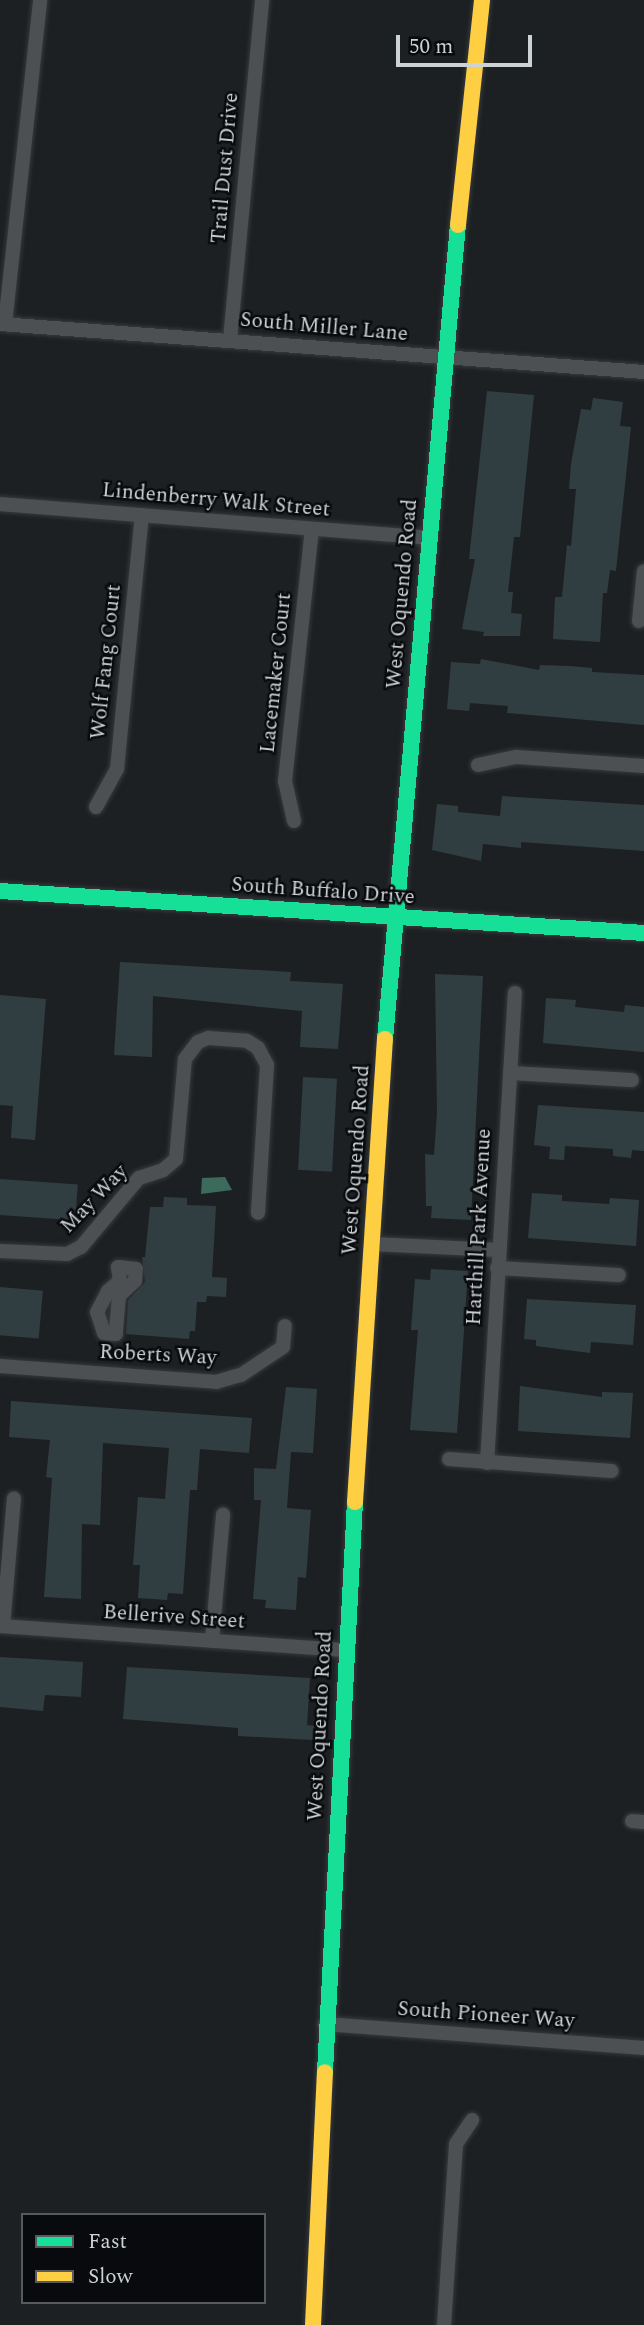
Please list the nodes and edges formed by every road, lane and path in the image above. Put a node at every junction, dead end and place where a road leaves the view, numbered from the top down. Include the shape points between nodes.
1 (40, 0) edge
2 (262, 0) edge
3 (482, 0) edge
4 (2, 324) edge
5 (230, 340) junction
6 (443, 358) junction
7 (644, 372) edge
8 (0, 504) edge
9 (142, 515) junction
10 (312, 529) junction
11 (428, 538) junction
12 (644, 571) edge
13 (639, 621) dead end
14 (478, 765) dead end
15 (644, 766) edge
16 (96, 807) dead end
17 (293, 821) dead end
18 (0, 891) edge
19 (393, 916) junction
20 (644, 933) edge
21 (515, 993) dead end
22 (510, 1073) junction
23 (632, 1080) dead end
24 (258, 1213) dead end
25 (372, 1244) junction
26 (498, 1250) junction
27 (0, 1251) edge
28 (118, 1267) joint
29 (497, 1268) junction
30 (618, 1275) dead end
31 (285, 1326) dead end
32 (0, 1366) edge
33 (449, 1460) dead end
34 (487, 1463) junction
35 (612, 1471) dead end
36 (14, 1498) dead end
37 (223, 1514) dead end
38 (2, 1626) edge
39 (212, 1641) junction
40 (345, 1650) junction
41 (325, 2024) junction
42 (644, 2048) edge
43 (472, 2120) dead end
44 (313, 2325) edge
45 (444, 2325) edge

1 - 4 street
2 - 5 street, Trail Dust Drive
3 - 6 street, West Oquendo Road
4 - 5 street, South Miller Lane
5 - 6 street, South Miller Lane
6 - 7 street, South Miller Lane
6 - 11 street, West Oquendo Road
8 - 9 street, Lindenberry Walk Street
9 - 10 street, Lindenberry Walk Street
9 - 16 street, Wolf Fang Court via 117,769
10 - 11 street, Lindenberry Walk Street
10 - 17 street, Lacemaker Court via 285,781
11 - 19 street, West Oquendo Road
12 - 13 street
14 - 15 street via 517,757
18 - 19 street, South Buffalo Drive
19 - 20 street, South Buffalo Drive
19 - 25 street, West Oquendo Road
21 - 22 street, Harthill Park Avenue
22 - 23 street
22 - 26 street, Harthill Park Avenue
24 - 27 street, May Way via 267,1065 258,1048 247,1041 208,1038 198,1042 185,1059 176,1159 163,1170 139,1178 81,1247 66,1254
25 - 26 street
25 - 40 street, West Oquendo Road
26 - 29 street, Harthill Park Avenue
28 - 28 street via 120,1281 107,1291 97,1312 104,1333 116,1334 119,1296 135,1281 136,1269
29 - 30 street
29 - 34 street, Harthill Park Avenue
31 - 32 street, Roberts Way via 283,1347 241,1375 216,1382
33 - 34 street
34 - 35 street
36 - 38 street
37 - 39 street
38 - 39 street, Bellerive Street
39 - 40 street, Bellerive Street
40 - 41 street, West Oquendo Road
41 - 42 street, South Pioneer Way
41 - 44 street, West Oquendo Road
43 - 45 street via 456,2144

